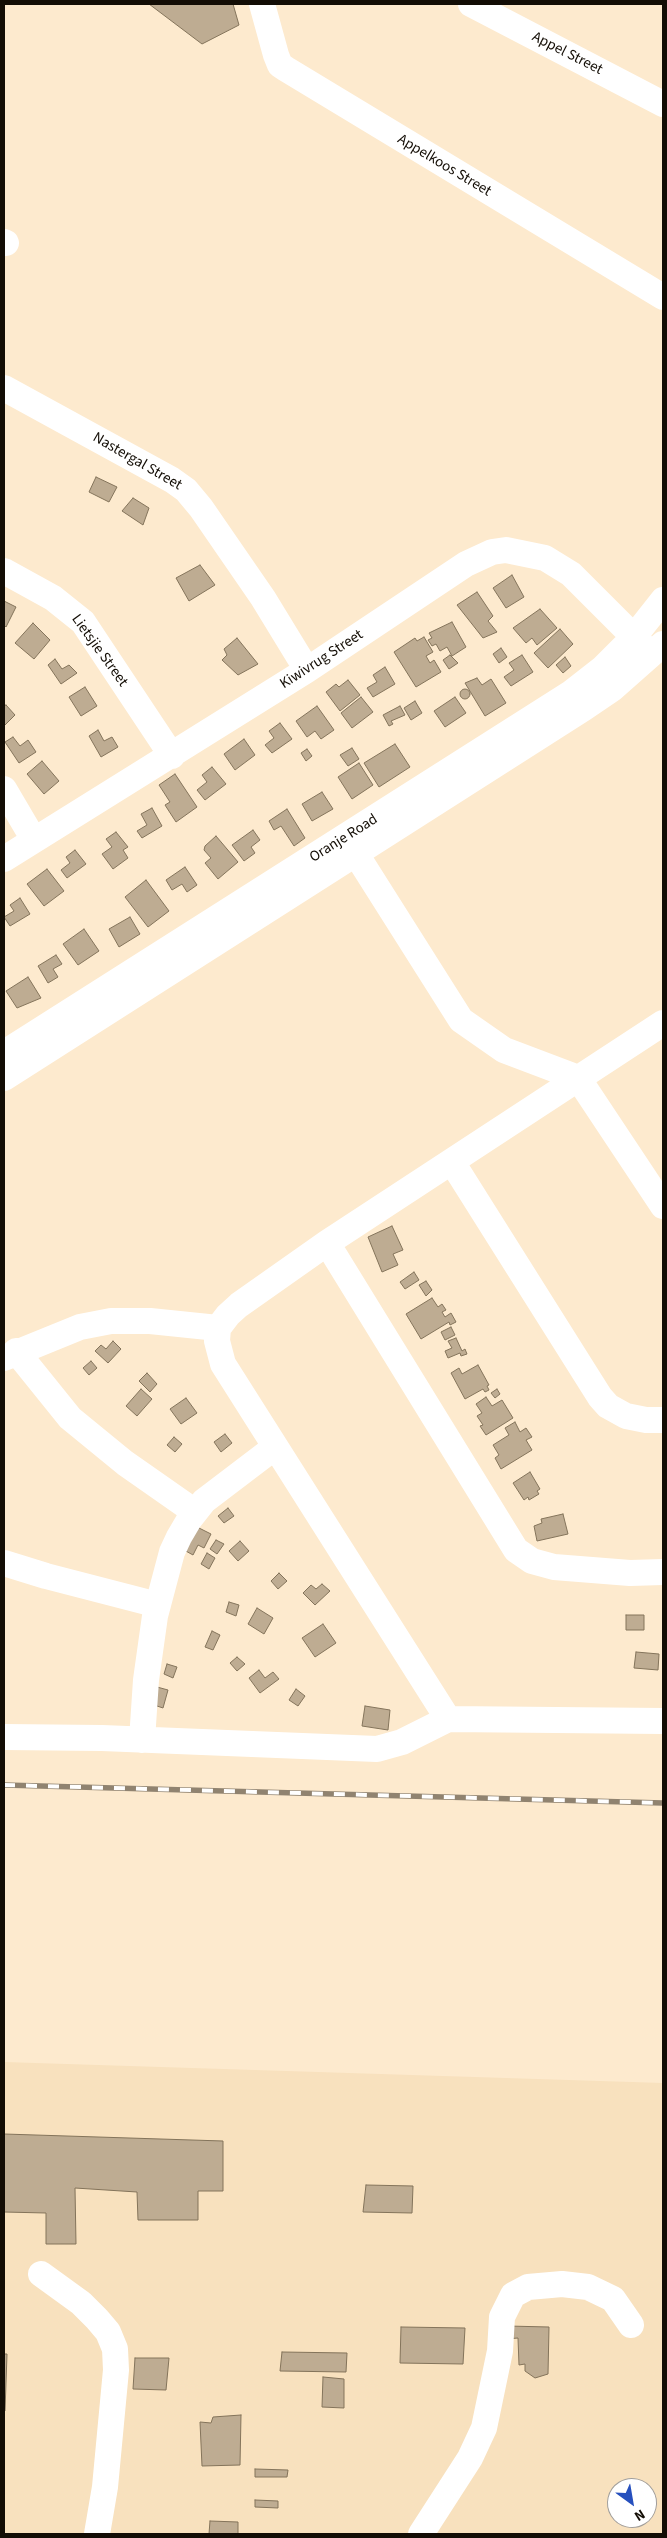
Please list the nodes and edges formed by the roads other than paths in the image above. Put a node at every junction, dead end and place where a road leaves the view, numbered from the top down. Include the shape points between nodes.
1 (262, 4) edge
2 (471, 4) edge
3 (662, 102) edge
4 (663, 297) edge
5 (4, 388) edge
6 (4, 571) edge
7 (663, 600) edge
8 (649, 646) edge
9 (307, 670) junction
10 (172, 756) junction
11 (4, 789) edge
12 (34, 840) junction
13 (356, 854) junction
14 (4, 859) edge
15 (663, 1023) edge
16 (4, 1053) edge
17 (4, 1078) edge
18 (578, 1078) junction
19 (452, 1162) junction
20 (663, 1206) edge
21 (327, 1243) junction
22 (218, 1328) junction
23 (10, 1354) edge
24 (663, 1420) edge
25 (276, 1447) junction
26 (195, 1512) junction
27 (4, 1562) edge
28 (663, 1572) edge
29 (158, 1605) junction
30 (448, 1719) junction
31 (663, 1721) edge
32 (4, 1737) edge
33 (142, 1740) junction
34 (41, 2274) dead end
35 (631, 2325) dead end
36 (97, 2534) edge
37 (421, 2534) edge

1 - 4 street, Appelkoos Street via 276,55 286,70
2 - 3 street, Appel Street
5 - 9 street, Nastergal Street via 186,490 263,598
6 - 10 street, Lietsjie Street via 53,598 83,622
7 - 8 street, Oranje Road
8 - 9 street, Kiwivrug Street via 570,574 545,558 506,550 492,552 466,564
8 - 13 street via 584,708
8 - 16 street, Oranje Road via 603,668 524,725
9 - 10 street, Kiwivrug Street
10 - 12 street, Kiwivrug Street
11 - 12 street
12 - 14 street, Kiwivrug Street
13 - 17 street
13 - 18 street via 461,1020 504,1050
15 - 18 street
18 - 19 street
18 - 20 street
19 - 21 street
19 - 24 street via 600,1397 608,1406 626,1416
21 - 22 street via 239,1304
21 - 28 street via 516,1550 532,1561 554,1567 630,1573
22 - 23 street via 150,1321 112,1321 80,1326
22 - 25 street via 217,1341 223,1364
23 - 26 street via 70,1418 125,1463
25 - 26 street via 222,1486
25 - 30 street
26 - 29 street via 172,1552
27 - 29 street
29 - 33 street via 146,1680
30 - 31 street
30 - 33 street via 402,1742 377,1749
32 - 33 street
34 - 36 street via 97,2319 108,2332 115,2349 116,2370 105,2487
35 - 37 street via 613,2299 588,2287 562,2284 528,2287 513,2295 502,2317 500,2351 484,2428 470,2458

